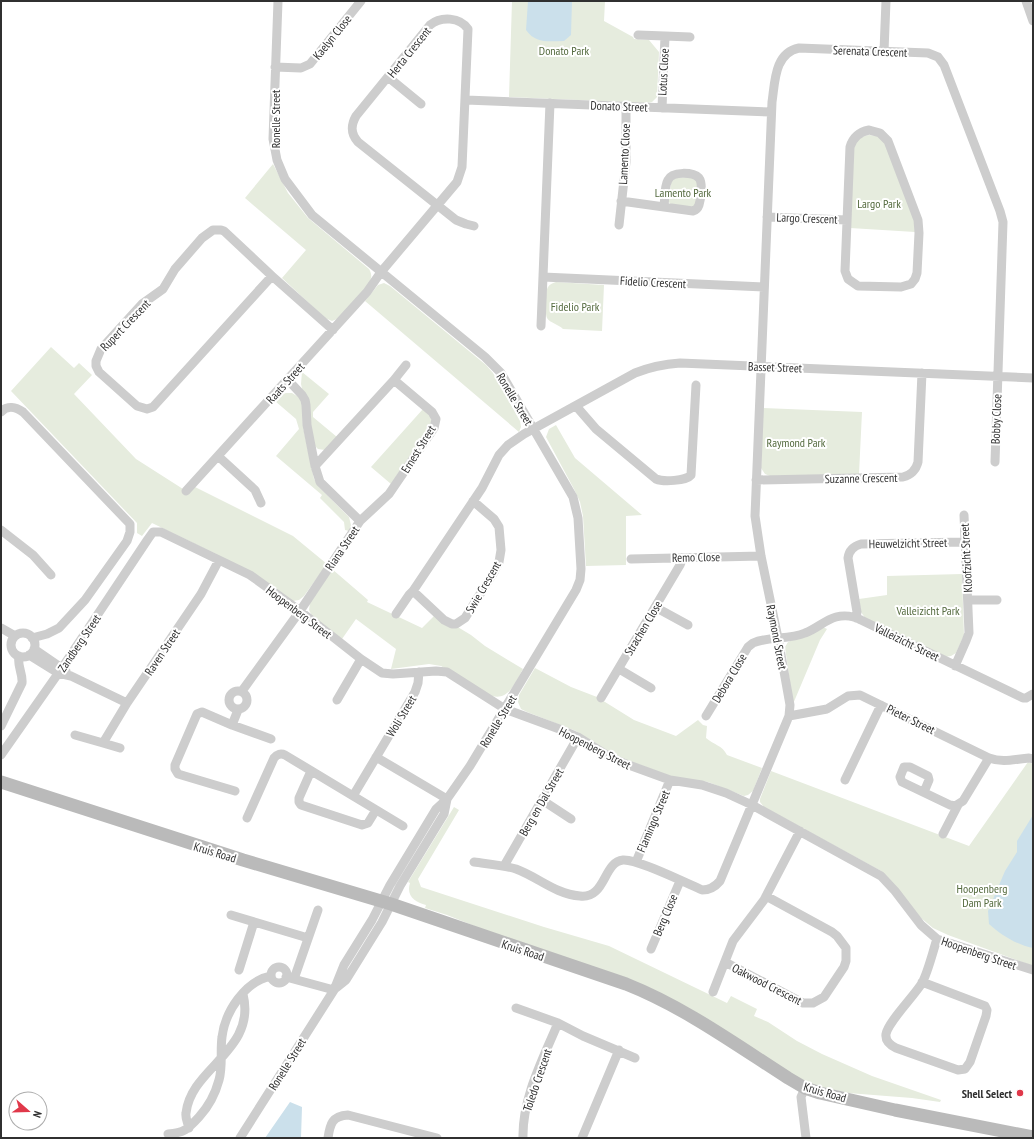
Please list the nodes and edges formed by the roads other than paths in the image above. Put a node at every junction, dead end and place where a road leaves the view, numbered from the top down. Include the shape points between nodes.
1 (278, 1) edge
2 (361, 1) edge
3 (886, 1) edge
4 (1026, 1) edge
5 (1033, 20) edge
6 (638, 35) dead end
7 (665, 36) junction
8 (690, 37) dead end
9 (884, 51) junction
10 (275, 67) junction
11 (388, 77) junction
12 (466, 100) junction
13 (550, 103) junction
14 (421, 104) dead end
15 (626, 107) junction
16 (662, 108) junction
17 (771, 112) junction
18 (621, 201) junction
19 (437, 205) junction
20 (664, 207) junction
21 (767, 217) junction
22 (847, 220) junction
23 (619, 225) dead end
24 (474, 226) dead end
25 (381, 272) junction
26 (272, 276) junction
27 (543, 278) junction
28 (764, 287) junction
29 (541, 326) dead end
30 (333, 330) junction
31 (406, 365) dead end
32 (760, 367) junction
33 (922, 373) junction
34 (998, 376) junction
35 (1033, 378) edge
36 (288, 380) junction
37 (394, 380) junction
38 (696, 385) dead end
39 (576, 406) junction
40 (1, 412) edge
41 (533, 430) junction
42 (218, 456) junction
43 (995, 462) dead end
44 (316, 466) junction
45 (756, 480) junction
46 (186, 491) dead end
47 (473, 501) junction
48 (261, 503) dead end
49 (964, 515) dead end
50 (360, 521) junction
51 (1, 530) edge
52 (156, 532) joint
53 (964, 542) junction
54 (761, 556) junction
55 (683, 558) junction
56 (631, 559) dead end
57 (219, 560) junction
58 (51, 575) dead end
59 (413, 591) junction
60 (968, 600) junction
61 (997, 600) dead end
62 (655, 607) junction
63 (300, 612) junction
64 (396, 614) dead end
65 (856, 618) junction
66 (688, 625) dead end
67 (1, 628) edge
68 (15, 636) junction
69 (32, 638) junction
70 (778, 638) junction
71 (31, 652) junction
72 (19, 656) junction
73 (361, 659) junction
74 (955, 666) junction
75 (619, 669) junction
76 (60, 670) junction
77 (419, 672) junction
78 (651, 688) dead end
79 (242, 691) junction
80 (1033, 694) edge
81 (601, 698) dead end
82 (336, 700) dead end
83 (127, 703) junction
84 (881, 705) junction
85 (505, 709) junction
86 (238, 710) junction
87 (706, 716) dead end
88 (789, 716) junction
89 (232, 725) junction
90 (1, 726) edge
91 (75, 735) dead end
92 (578, 737) junction
93 (271, 740) dead end
94 (103, 743) junction
95 (120, 748) dead end
96 (1, 755) edge
97 (376, 757) junction
98 (989, 758) junction
99 (1033, 759) edge
100 (311, 771) junction
101 (670, 780) junction
102 (844, 780) dead end
103 (2, 781) edge
104 (235, 791) dead end
105 (924, 792) dead end
106 (353, 796) junction
107 (447, 799) junction
108 (542, 800) junction
109 (958, 805) junction
110 (752, 806) junction
111 (376, 810) junction
112 (247, 818) dead end
113 (571, 819) dead end
114 (403, 826) dead end
115 (800, 831) junction
116 (943, 834) dead end
117 (474, 862) dead end
118 (636, 862) junction
119 (504, 866) junction
120 (680, 881) junction
121 (766, 896) junction
122 (386, 903) junction
123 (318, 910) dead end
124 (231, 914) dead end
125 (254, 922) junction
126 (308, 938) junction
127 (937, 939) junction
128 (651, 949) dead end
129 (725, 962) junction
130 (239, 970) dead end
131 (1033, 970) edge
132 (290, 978) junction
133 (922, 982) junction
134 (334, 990) junction
135 (713, 992) dead end
136 (243, 994) junction
137 (516, 1008) dead end
138 (558, 1023) junction
139 (619, 1050) junction
140 (635, 1058) dead end
141 (221, 1060) junction
142 (805, 1088) junction
143 (189, 1128) junction
144 (168, 1134) dead end
145 (1033, 1137) edge
146 (240, 1138) edge
147 (328, 1138) edge
148 (437, 1138) edge
149 (523, 1138) edge
150 (582, 1138) edge
151 (806, 1138) edge

1 - 10 street, Ronelle Street
2 - 10 street, Kaelyn Close via 310,64 301,68
3 - 9 street
4 - 5 street
6 - 7 street, Lotus Close
7 - 8 street, Lotus Close
7 - 16 street, Lotus Close
9 - 17 street, Serenata Crescent via 799,48 789,51 782,57 779,65
9 - 34 street, Serenata Crescent via 928,53 942,61 1000,211 1004,227
10 - 25 street, Ronelle Street via 274,145 285,179 312,216
11 - 12 street, Herta Crescent via 430,25 439,20 458,21 465,25 469,36
11 - 14 street
11 - 19 street, Herta Crescent via 353,121 351,128 354,138
12 - 13 street, Donato Street
12 - 19 street, Herta Crescent via 461,172 457,182
13 - 15 street, Donato Street
13 - 27 street
15 - 16 street, Donato Street
15 - 18 street, Lamento Close via 626,162
16 - 17 street, Donato Street
17 - 21 street, Serenata Crescent
18 - 20 street, Lamento Close
18 - 23 street, Lamento Close
19 - 24 street via 460,222
19 - 25 street, Herta Crescent
20 - 20 street, Lamento Close via 667,182 671,176 692,174 698,178 701,183 700,204 695,210 690,212
21 - 22 street, Largo Crescent
21 - 28 street, Serenata Crescent
22 - 22 street, Largo Crescent via 851,142 860,132 876,131 888,141 918,220 917,273 913,282 901,287 858,286 851,282 845,271
25 - 30 street, Raats Street
25 - 41 street, Ronelle Street via 496,368
26 - 26 street, Rupert Crescent via 224,231 213,230 202,238 175,269 163,289 142,304 102,349 96,361 99,372 137,406 153,407
26 - 30 street, Rupert Crescent
27 - 28 street, Fidelio Crescent
27 - 29 street
28 - 32 street, Serenata Crescent
30 - 36 street, Raats Street
31 - 37 street
32 - 33 street, Basset Street
32 - 39 street, Basset Street via 680,363 657,365 635,373
32 - 45 street, Raymond Street
33 - 34 street, Basset Street
33 - 45 street, Suzanne Crescent via 918,462 910,475
34 - 35 street, Basset Street
34 - 43 street, Bobby Close
36 - 42 street, Raats Street
36 - 44 street, Riana Street via 305,400 307,425
37 - 44 street
37 - 50 street, Ernest Street via 432,412 436,419 435,425 389,494
38 - 39 street via 691,475 687,479 656,479 596,429
39 - 41 street, Basset Street
40 - 69 street via 11,407 23,412 130,524 127,542 85,600 59,628
41 - 47 street via 503,450
41 - 85 street, Ronelle Street via 575,503 581,574 576,590
42 - 46 street, Raats Street
42 - 48 street via 255,490
44 - 50 street, Riana Street via 318,478 323,486
45 - 54 street, Raymond Street via 755,516
47 - 59 street
47 - 59 street, Swie Crescent via 490,515 499,527 501,550 494,572 465,618 456,624 447,622
49 - 53 street, Kloofzicht Street
50 - 63 street, Riana Street
51 - 58 street via 33,555
52 - 57 street, Hoopenberg Street via 166,534
52 - 76 street, Zandberg Street via 148,539
53 - 60 street, Kloofzicht Street
53 - 65 street, Heuwelzicht Street via 861,544 854,547 848,558
54 - 55 street, Remo Close
54 - 70 street, Raymond Street
55 - 56 street, Remo Close
55 - 62 street, Strachen Close
57 - 63 street, Hoopenberg Street via 250,575
57 - 83 street, Raven Street via 202,594
59 - 64 street
60 - 61 street, Kloofzicht Street
60 - 74 street, Kloofzicht Street via 969,633
62 - 66 street
62 - 75 street, Strachen Close
63 - 73 street, Hoopenberg Street
63 - 79 street, Riana Street
65 - 70 street, Valleizicht Street via 836,617 805,634
65 - 74 street, Valleizicht Street
67 - 68 street
68 - 69 street via 23,633
68 - 72 street via 11,642 11,649
69 - 71 street via 34,645
70 - 87 street, Debora Close via 756,641 750,645
70 - 88 street, Raymond Street via 790,705
71 - 72 street via 24,657
71 - 76 street
72 - 90 street via 18,666 22,682
73 - 77 street, Hoopenberg Street via 386,674
73 - 82 street
74 - 80 street, Valleizicht Street via 1022,698
75 - 78 street
75 - 81 street, Strachen Close
76 - 83 street
76 - 96 street, Zandberg Street
77 - 85 street, Hoopenberg Street via 447,672
77 - 97 street, Woli Street via 415,692
79 - 86 street via 247,695 248,702 244,708
79 - 86 street via 232,692 229,698 232,707
83 - 94 street, Raven Street
84 - 88 street, Pieter Street via 860,695 854,695 827,709
84 - 98 street, Pieter Street
84 - 102 street
85 - 92 street, Hoopenberg Street
85 - 107 street, Ronelle Street
86 - 89 street
88 - 110 street, Raymond Street
89 - 93 street
89 - 104 street via 202,712 197,714 175,765 178,774
91 - 94 street
92 - 101 street, Hoopenberg Street via 610,757
92 - 108 street, Berg en Dal Street
94 - 95 street
97 - 106 street, Woli Street
97 - 107 street
98 - 99 street, Pieter Street via 997,761
98 - 109 street
100 - 106 street
100 - 111 street via 299,798 301,805 362,825 368,823
100 - 112 street via 283,754 277,755
101 - 110 street, Hoopenberg Street via 702,785
101 - 118 street, Flamingo Street
103 - 122 street, Kruis Road via 243,860
105 - 109 street via 950,805
106 - 111 street
107 - 122 street, Ronelle Street via 444,814 400,886
108 - 113 street
108 - 119 street, Berg en Dal Street
109 - 116 street
110 - 115 street, Hoopenberg Street
110 - 120 street, Raymond Street via 716,886 702,890
111 - 114 street
115 - 121 street, Oakwood Crescent
115 - 127 street, Hoopenberg Street via 881,876 921,925
117 - 119 street
118 - 119 street via 624,860 614,864 595,892 584,897 557,890
118 - 120 street
120 - 128 street, Berg Close
121 - 129 street, Oakwood Crescent via 733,941
121 - 129 street, Oakwood Crescent via 837,936 846,948 844,967 824,996 808,1004
122 - 134 street, Ronelle Street via 382,922 346,980
122 - 142 street, Kruis Road via 614,980 660,999 697,1019
123 - 126 street
124 - 125 street
125 - 126 street
125 - 130 street
126 - 132 street
127 - 131 street, Hoopenberg Street
127 - 133 street
129 - 135 street, Oakwood Crescent
132 - 134 street
132 - 136 street via 278,982 271,976 265,978
133 - 133 street via 890,1026 887,1039 896,1048 958,1070 965,1069 970,1062 987,1010 985,1006
134 - 146 street, Ronelle Street
136 - 141 street via 226,1024 222,1037
136 - 141 street via 246,1009 243,1026
137 - 138 street
138 - 139 street
138 - 149 street, Toledo Crescent via 531,1089 524,1115
139 - 140 street
139 - 150 street
141 - 143 street via 221,1072 210,1104
141 - 143 street via 201,1080 192,1094 186,1113
142 - 145 street, Kruis Road via 896,1110
142 - 151 street via 801,1098
143 - 144 street via 179,1134
147 - 148 street via 329,1128 336,1117 348,1115

